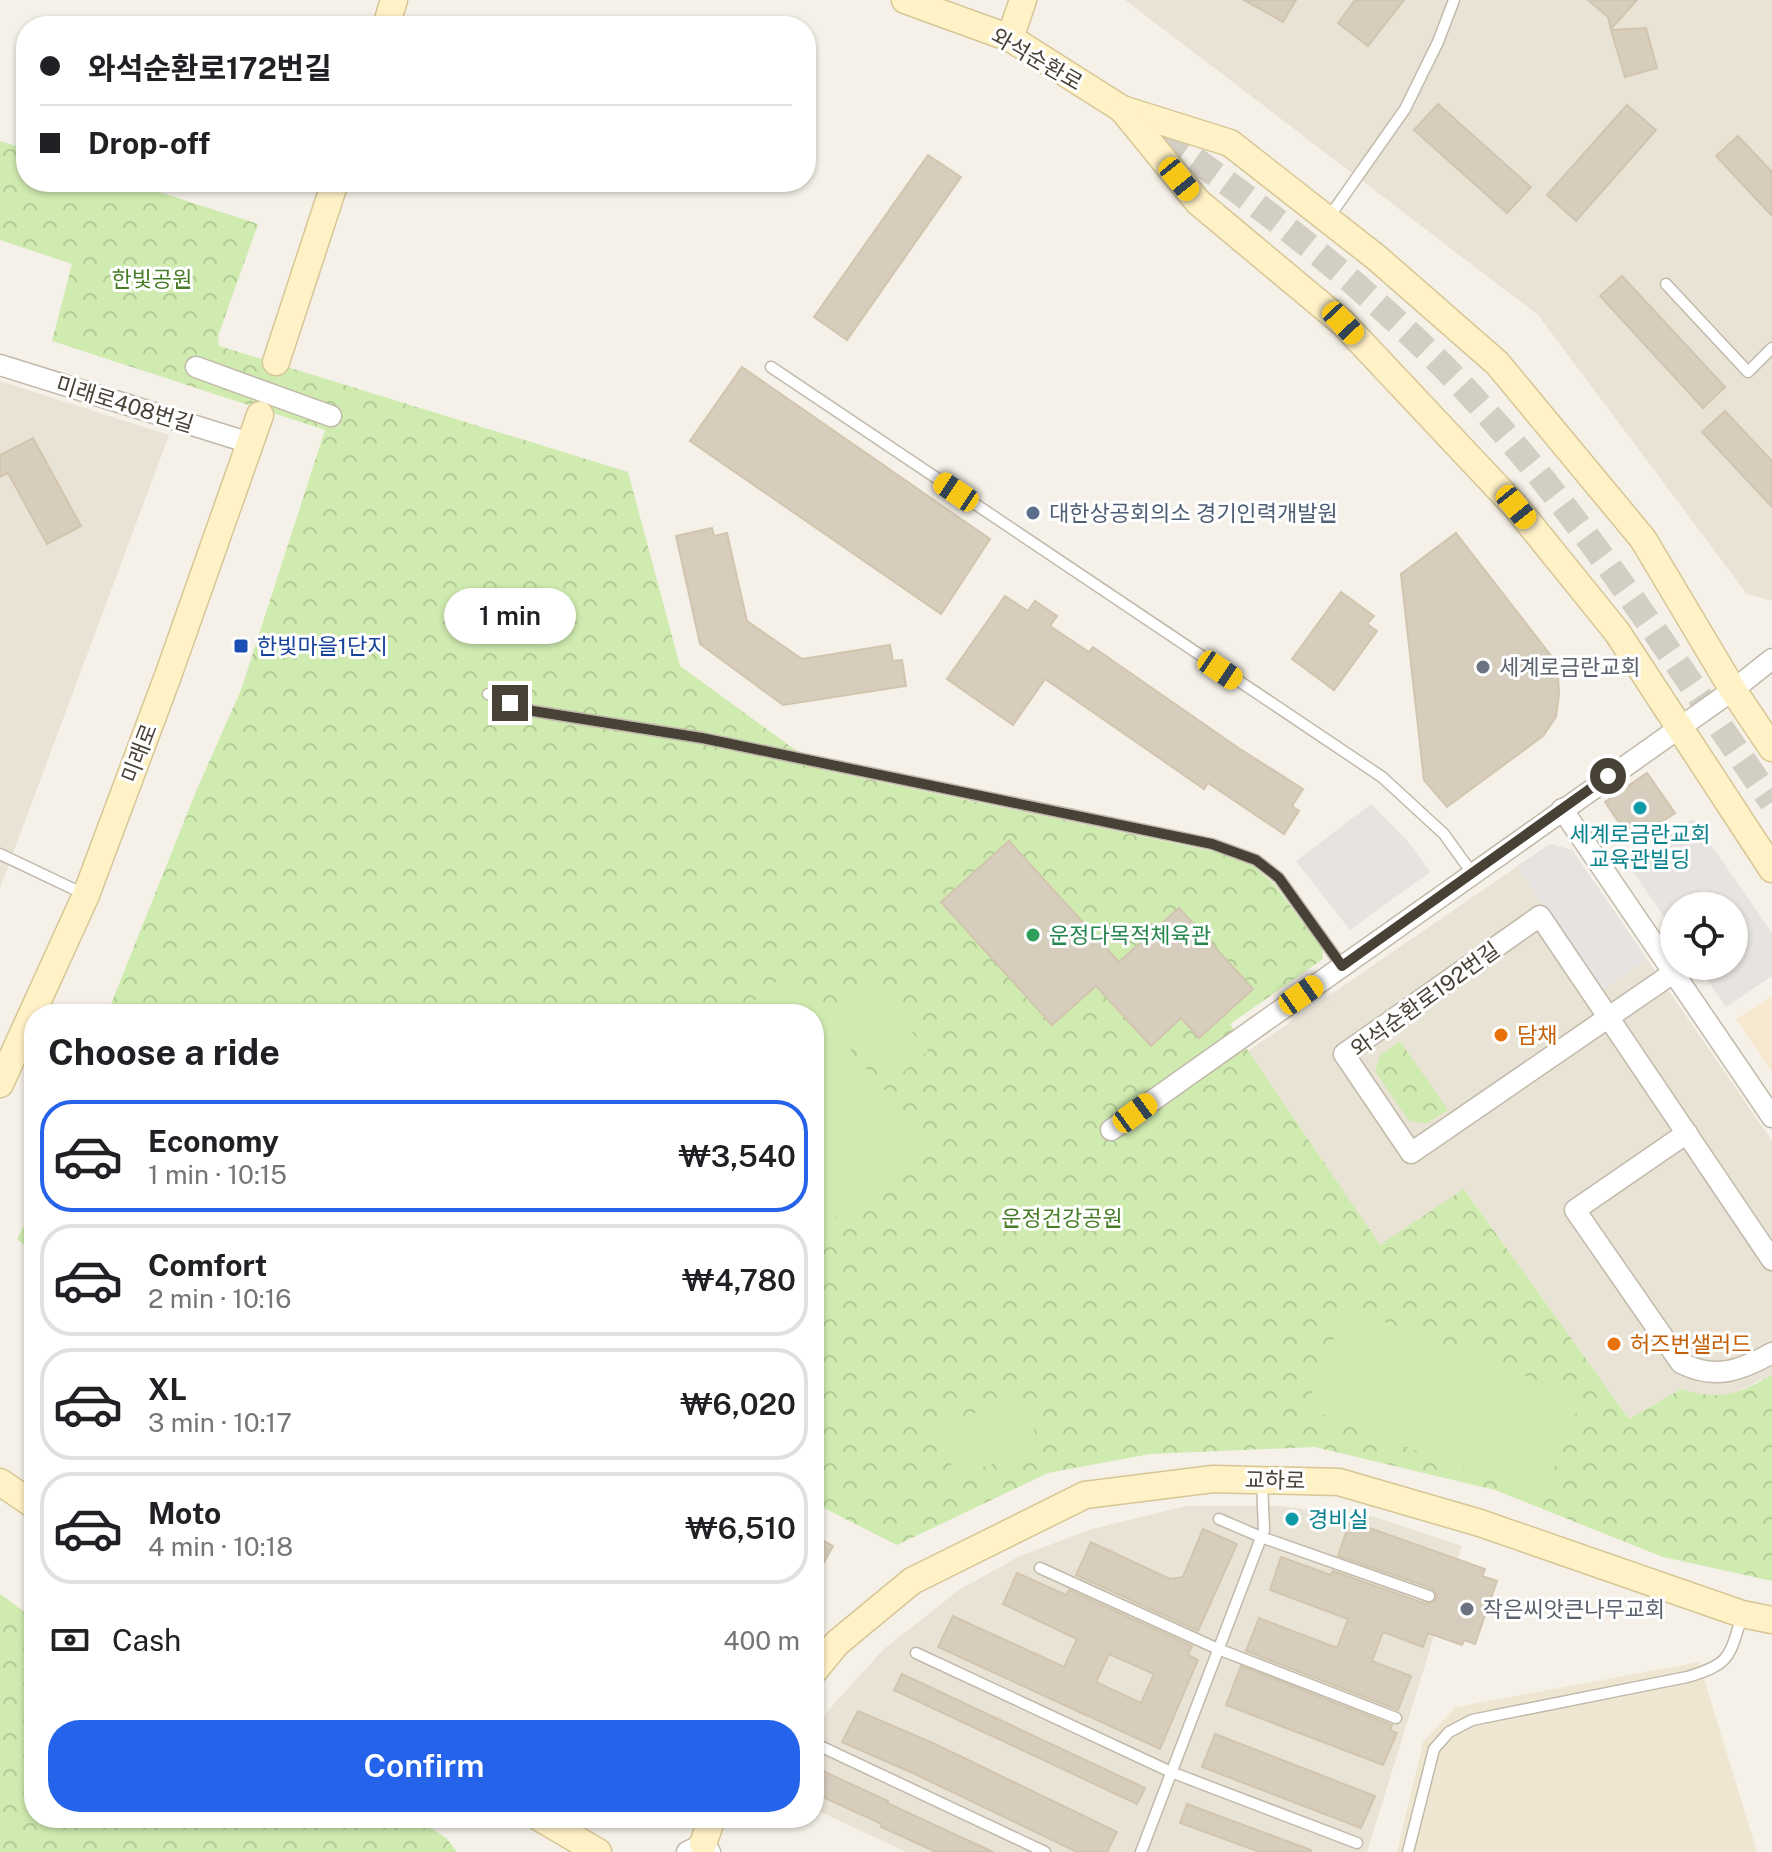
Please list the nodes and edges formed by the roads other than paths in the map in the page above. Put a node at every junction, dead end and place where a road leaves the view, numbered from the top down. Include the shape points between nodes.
1 (905, 0) edge
2 (1023, 0) edge
3 (1454, 0) edge
4 (1010, 38) junction
5 (1122, 109) junction
6 (332, 192) edge
7 (1328, 219) junction
8 (1666, 284) dead end
9 (1772, 348) edge
10 (276, 362) dead end
11 (0, 365) edge
12 (196, 367) dead end
13 (771, 367) dead end
14 (260, 415) dead end
15 (331, 416) dead end
16 (250, 443) junction
17 (1772, 659) edge
18 (1733, 690) junction
19 (488, 694) dead end
20 (1677, 727) junction
21 (1772, 748) edge
22 (1562, 809) junction
23 (0, 854) edge
24 (1772, 869) edge
25 (1472, 873) junction
26 (86, 895) junction
27 (1660, 954) edge
28 (1342, 966) junction
29 (1663, 980) edge
30 (1678, 980) edge
31 (36, 1004) edge
32 (1609, 1017) junction
33 (24, 1031) edge
34 (0, 1084) edge
35 (1772, 1117) edge
36 (1111, 1130) dead end
37 (1687, 1133) junction
38 (1772, 1260) edge
39 (1772, 1353) edge
40 (1262, 1480) junction
41 (2, 1483) edge
42 (24, 1498) edge
43 (1219, 1519) dead end
44 (1261, 1537) junction
45 (1040, 1568) dead end
46 (1429, 1596) dead end
47 (1742, 1614) junction
48 (1772, 1620) edge
49 (1218, 1649) junction
50 (916, 1653) dead end
51 (824, 1659) edge
52 (1396, 1718) dead end
53 (824, 1748) edge
54 (1171, 1772) junction
55 (557, 1828) edge
56 (708, 1828) edge
57 (1357, 1843) dead end
58 (700, 1849) edge
59 (598, 1852) edge
60 (1045, 1852) edge
61 (1141, 1852) edge
62 (1408, 1852) edge

1 - 4 street, 와석순환로
2 - 4 street
3 - 7 lane via 1405,109
4 - 5 street, 와석순환로
5 - 7 street via 1230,143
5 - 20 street via 1198,202 1343,323 1516,507 1617,632
6 - 10 street
7 - 18 street via 1497,363 1643,539
8 - 9 lane via 1748,372
11 - 16 street, 미래로408번길
12 - 15 street
13 - 25 lane via 1382,777 1444,834
14 - 16 street, 미래로
16 - 26 street, 미래로
17 - 18 street
18 - 20 street
18 - 21 street
19 - 28 lane via 533,711 714,741 1212,844 1256,860 1279,878
20 - 22 street
20 - 24 street
22 - 25 street
22 - 27 street
23 - 26 lane
25 - 28 street
26 - 31 street, 미래로
28 - 36 street
29 - 32 street, 와석순환로192번길
30 - 35 street
32 - 32 street, 와석순환로192번길 via 1540,916 1344,1054 1411,1153
32 - 37 street, 와석순환로192번길
33 - 34 street, 미래로
37 - 38 street, 와석순환로192번길
37 - 39 street via 1575,1210 1681,1363 1698,1372 1725,1373
40 - 44 lane
40 - 47 street, 교하로 via 1339,1482 1480,1523
40 - 51 street, 교하로 via 1213,1479 1085,1495 912,1581
41 - 42 street
43 - 44 lane
44 - 46 lane
44 - 49 lane
45 - 49 lane
47 - 48 street, 교하로
47 - 62 lane via 1730,1654 1715,1669 1472,1720 1449,1732 1434,1749
49 - 52 lane
49 - 54 lane
50 - 54 lane
53 - 60 lane
54 - 57 lane
54 - 61 lane
55 - 59 street
56 - 58 street

